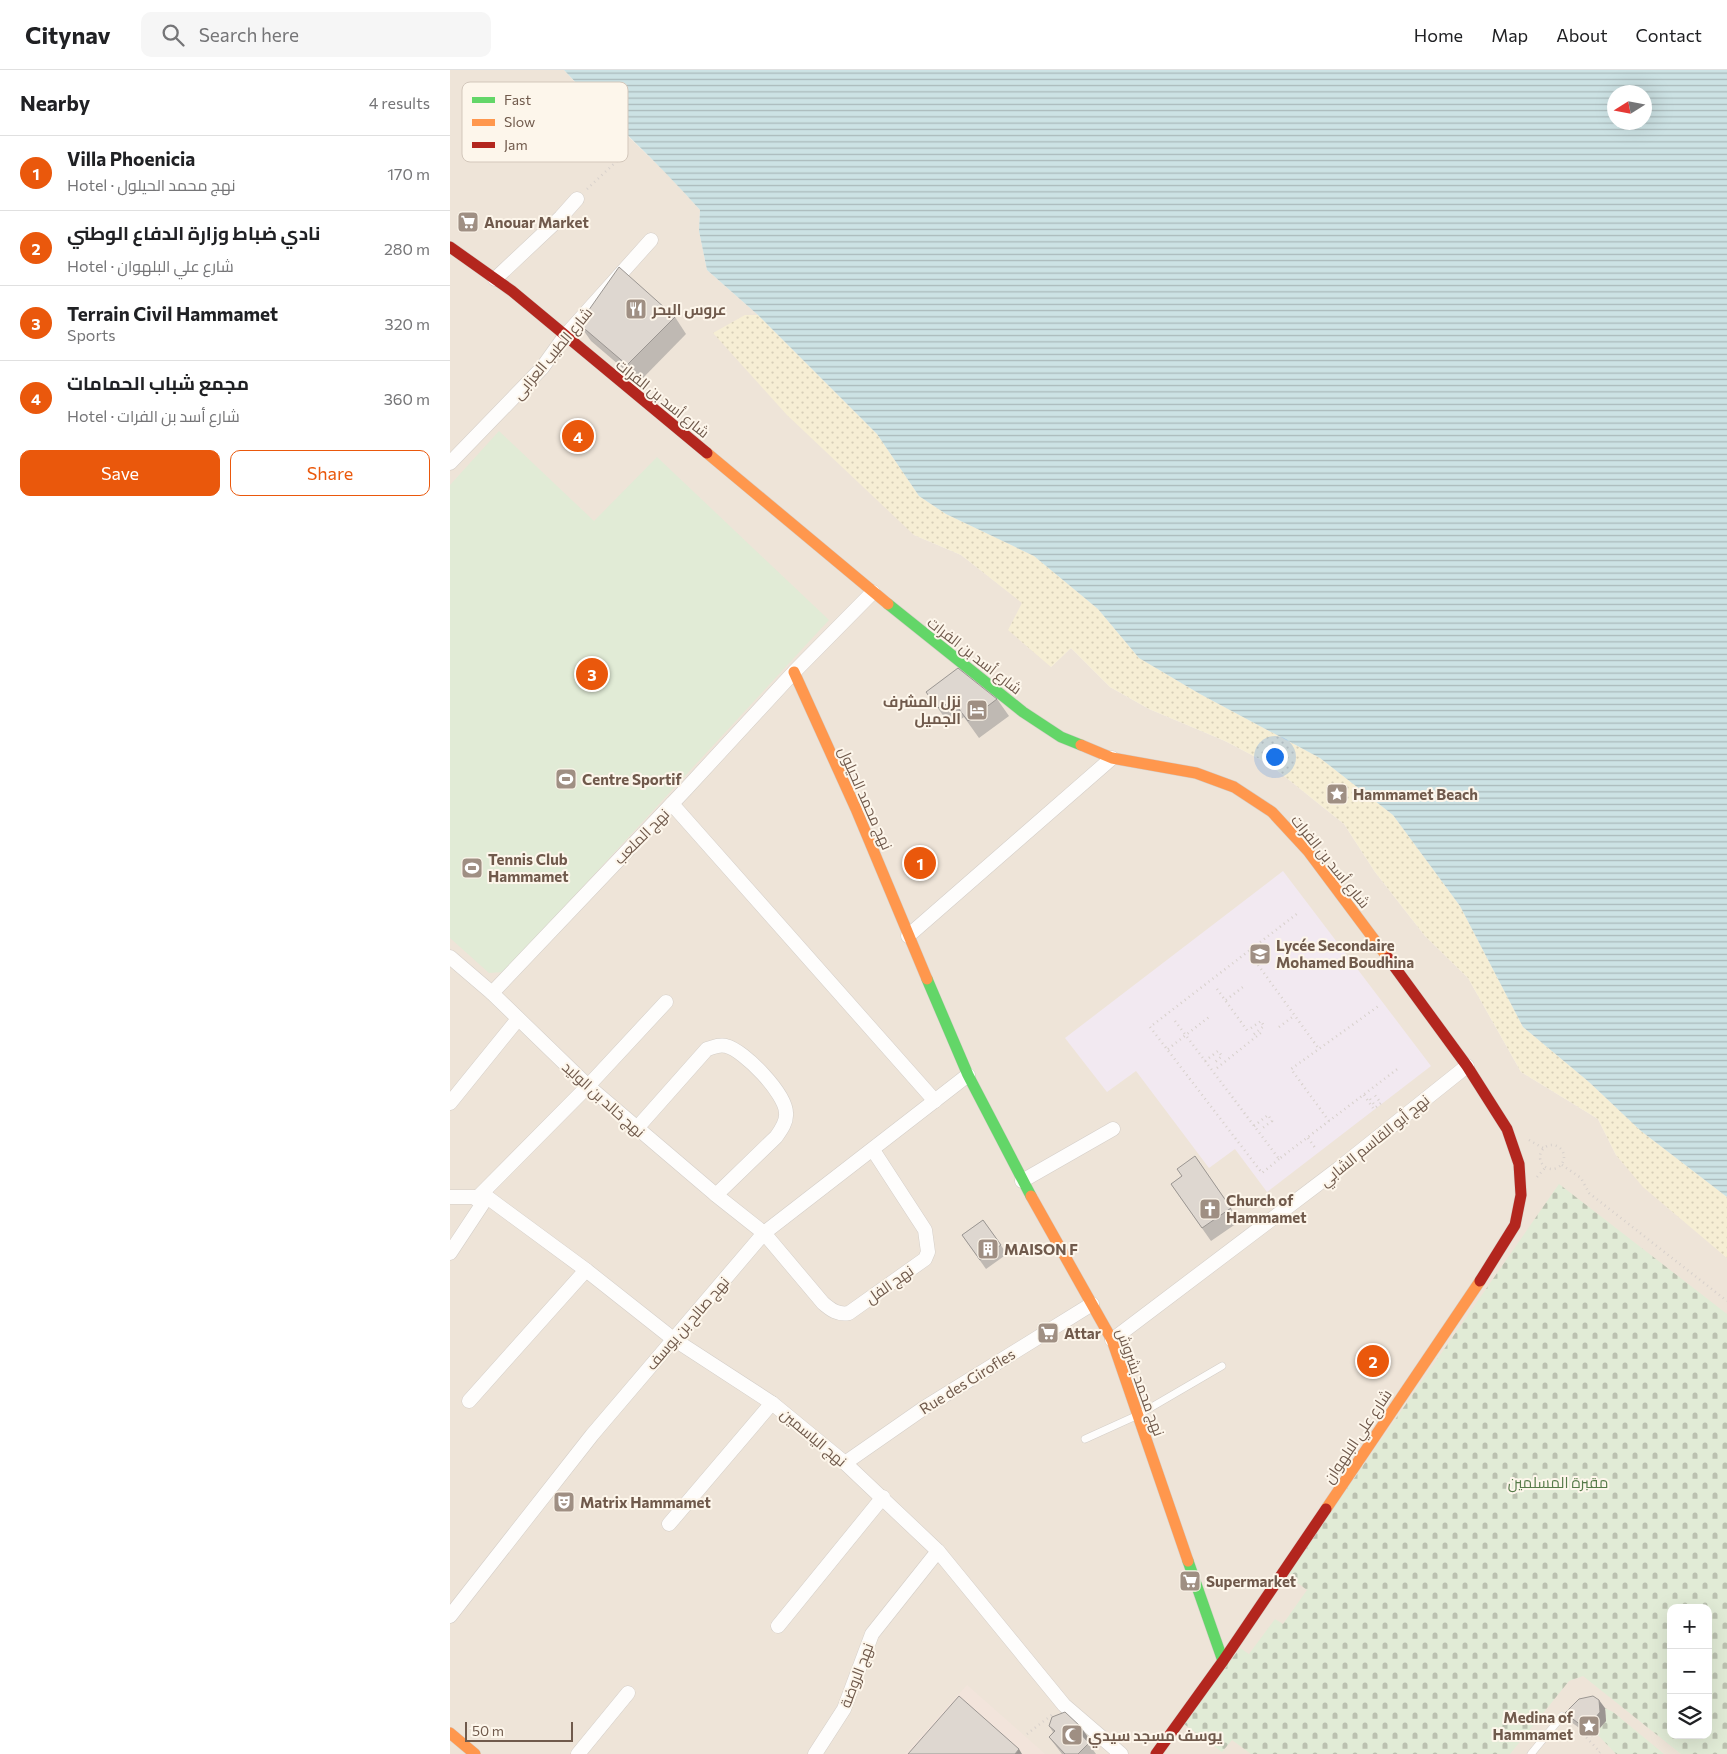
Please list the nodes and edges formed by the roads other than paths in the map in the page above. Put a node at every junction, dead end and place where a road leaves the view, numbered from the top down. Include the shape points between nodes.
1 (577, 199) road end
2 (651, 240) dead end
3 (450, 247) edge
4 (495, 280) junction
5 (564, 336) junction
6 (450, 463) edge
7 (873, 592) junction
8 (794, 672) junction
9 (1112, 758) junction
10 (672, 804) junction
11 (908, 936) junction
12 (452, 962) edge
13 (492, 993) junction
14 (666, 1002) dead end
15 (518, 1019) junction
16 (1467, 1066) junction
17 (968, 1075) junction
18 (588, 1086) junction
19 (935, 1101) junction
20 (450, 1104) edge
21 (637, 1128) junction
22 (1113, 1129) dead end
23 (873, 1150) junction
24 (1022, 1181) junction
25 (716, 1195) junction
26 (450, 1197) edge
27 (481, 1198) junction
28 (764, 1233) junction
29 (450, 1253) edge
30 (586, 1270) junction
31 (1092, 1304) junction
32 (672, 1338) junction
33 (1112, 1340) junction
34 (1222, 1366) dead end
35 (469, 1401) dead end
36 (772, 1403) junction
37 (1138, 1415) junction
38 (1085, 1439) dead end
39 (845, 1463) junction
40 (883, 1497) junction
41 (669, 1524) dead end
42 (938, 1551) junction
43 (450, 1616) edge
44 (778, 1626) dead end
45 (1223, 1661) junction
46 (628, 1693) dead end
47 (1562, 1716) dead end
48 (450, 1733) edge
49 (474, 1754) edge
50 (578, 1754) edge
51 (815, 1754) edge
52 (1121, 1754) edge
53 (1156, 1754) edge
54 (1531, 1754) edge

1 - 4 street
2 - 5 street, شارع الطيب العزابى
3 - 4 street, شارع أسد بن الفرات
4 - 5 street, شارع أسد بن الفرات
5 - 6 street, شارع الطيب العزابى via 542,368
5 - 7 street, شارع أسد بن الفرات
7 - 8 street, نهج الملعب
7 - 9 street, شارع أسد بن الفرات via 1023,712 1061,737
8 - 10 street, نهج الملعب
8 - 11 street, نهج محمد الحيلول via 856,809
9 - 11 street
9 - 16 street, شارع أسد بن الفرات via 1196,773 1234,786 1272,812 1308,851
10 - 13 street, نهج الملعب
10 - 19 street
11 - 17 street, نهج محمد الحيلول
12 - 13 street, نهج خالد بن الوليد
13 - 15 street, نهج خالد بن الوليد
14 - 18 street
15 - 18 street, نهج خالد بن الوليد
15 - 20 street
16 - 33 street, نهج أبو القاسم الشابي via 1324,1181
16 - 45 street, شارع علي البلهوان via 1514,1146 1521,1186 1515,1225
17 - 19 street, نهج صالح بن يوسف
17 - 24 street, نهج محمد بشروش
18 - 21 street, نهج خالد بن الوليد
18 - 27 street
19 - 23 street, نهج صالح بن يوسف
21 - 25 street, نهج خالد بن الوليد
21 - 25 street via 707,1050 726,1046 743,1055 777,1090 784,1100 786,1114 776,1137
22 - 24 street
23 - 28 street, نهج صالح بن يوسف
23 - 28 street, نهج الفل via 925,1230 928,1252 925,1259 842,1314 823,1303
24 - 31 street, نهج محمد بشروش
25 - 28 street, نهج خالد بن الوليد
26 - 27 street
27 - 29 street
27 - 30 street, نهج الياسمين
28 - 32 street, نهج صالح بن يوسف
30 - 32 street, نهج الياسمين
30 - 35 street
31 - 33 street, نهج محمد بشروش
31 - 39 street, Rue des Girofles via 924,1408
32 - 36 street, نهج الياسمين
32 - 43 street, نهج صالح بن يوسف via 592,1434
33 - 37 street, نهج محمد بشروش
34 - 37 lane
36 - 39 street, نهج الياسمين
36 - 41 street
37 - 38 lane
37 - 45 street, نهج محمد بشروش
39 - 40 street, نهج الياسمين
40 - 42 street, نهج الياسمين
40 - 44 street
42 - 51 street, نهج الروضة via 872,1634 844,1709
42 - 52 street, نهج الياسمين via 1064,1706
45 - 53 street, شارع علي البلهوان
46 - 50 street
47 - 54 lane
48 - 49 street

